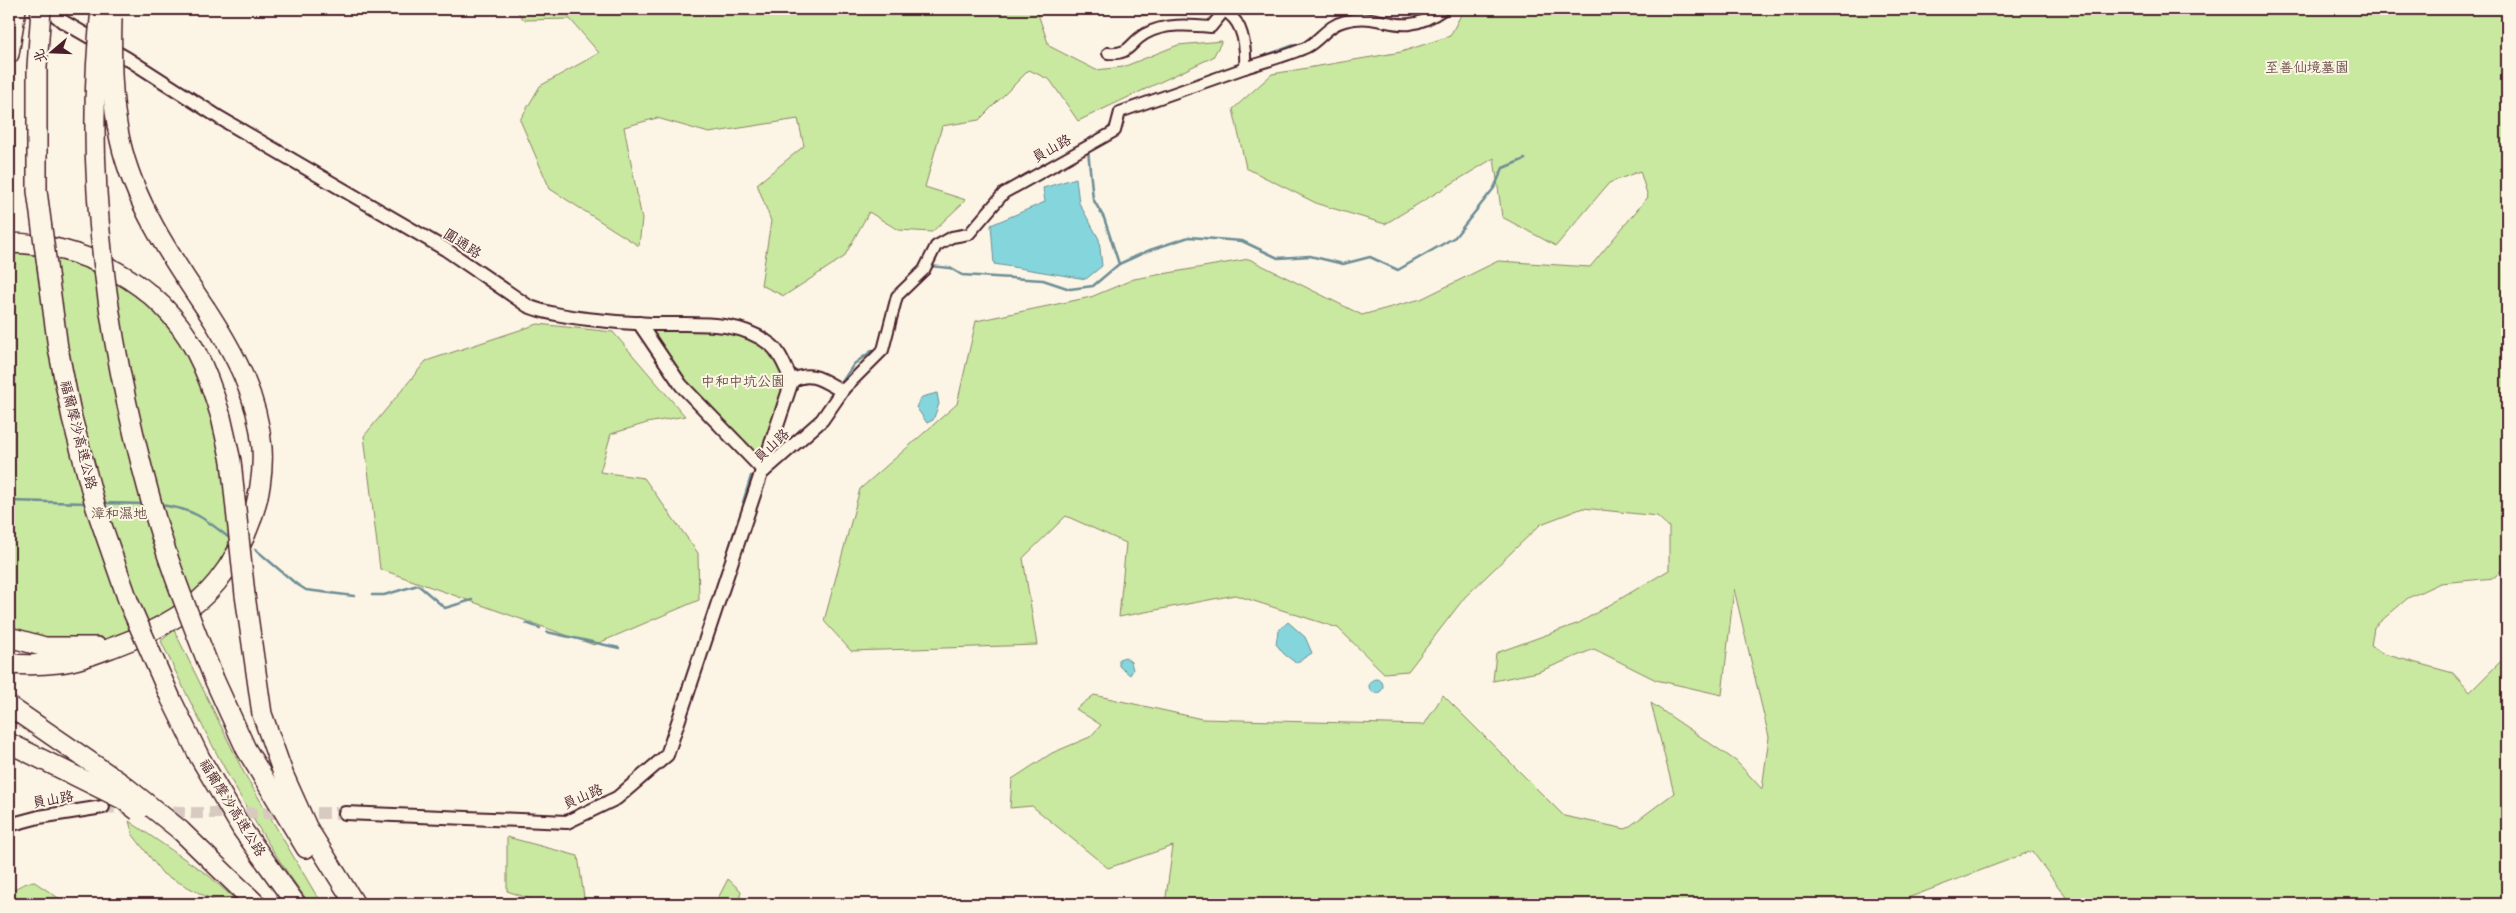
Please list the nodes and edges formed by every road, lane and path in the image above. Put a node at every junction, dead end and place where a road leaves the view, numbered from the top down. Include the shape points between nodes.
1 (16, 9) edge
2 (41, 9) edge
3 (48, 9) edge
4 (101, 9) edge
5 (112, 9) edge
6 (1444, 9) edge
7 (1108, 53) dead end
8 (9, 54) edge
9 (1245, 68) junction
10 (9, 244) edge
11 (639, 323) junction
12 (789, 376) junction
13 (838, 389) junction
14 (764, 471) junction
15 (9, 637) edge
16 (120, 644) junction
17 (9, 664) edge
18 (9, 706) edge
19 (9, 743) edge
20 (103, 807) tunnel mouth
21 (346, 813) tunnel mouth
22 (9, 825) edge
23 (178, 834) junction
24 (256, 904) edge
25 (296, 904) edge
26 (346, 904) edge
27 (355, 904) edge

1 - 8 highway
2 - 25 highway, 福爾摩沙高速公路, bridge via 37,76 37,191 58,348 72,418 96,508 129,603 200,758 242,829
3 - 11 street, 圓通路 via 62,21 220,118 445,249 528,306 543,312
4 - 26 highway, bridge via 95,109 99,201 111,325 130,422 151,502 175,578 246,750 314,862
5 - 16 highway, bridge via 113,94 120,140 135,187 150,220 240,365 252,399 262,449 260,486 251,520 239,548 217,583 171,620
6 - 9 street, 員山路 via 1413,25 1395,25 1371,19 1345,21 1328,29 1308,46
7 - 9 street via 1130,50 1145,34 1172,26 1211,27 1224,11 1238,25 1246,53
9 - 13 street, 員山路 via 1120,112 1115,131 1004,193 968,234 936,246 924,270 897,296 883,350
10 - 27 highway, bridge via 51,248 94,260 127,277 146,291 194,348 211,383 231,461 262,714 307,827
11 - 12 street, 圓通路 via 730,326 746,331 771,345
11 - 14 street via 681,385
12 - 13 street via 812,375
12 - 14 street
13 - 14 street, 員山路 via 822,420
14 - 21 street, 員山路 via 667,755 618,798 566,822
15 - 16 highway via 45,647
16 - 17 highway via 59,663
18 - 23 highway, bridge via 122,784
19 - 23 highway, bridge via 124,800
20 - 22 street, 員山路
23 - 24 highway

